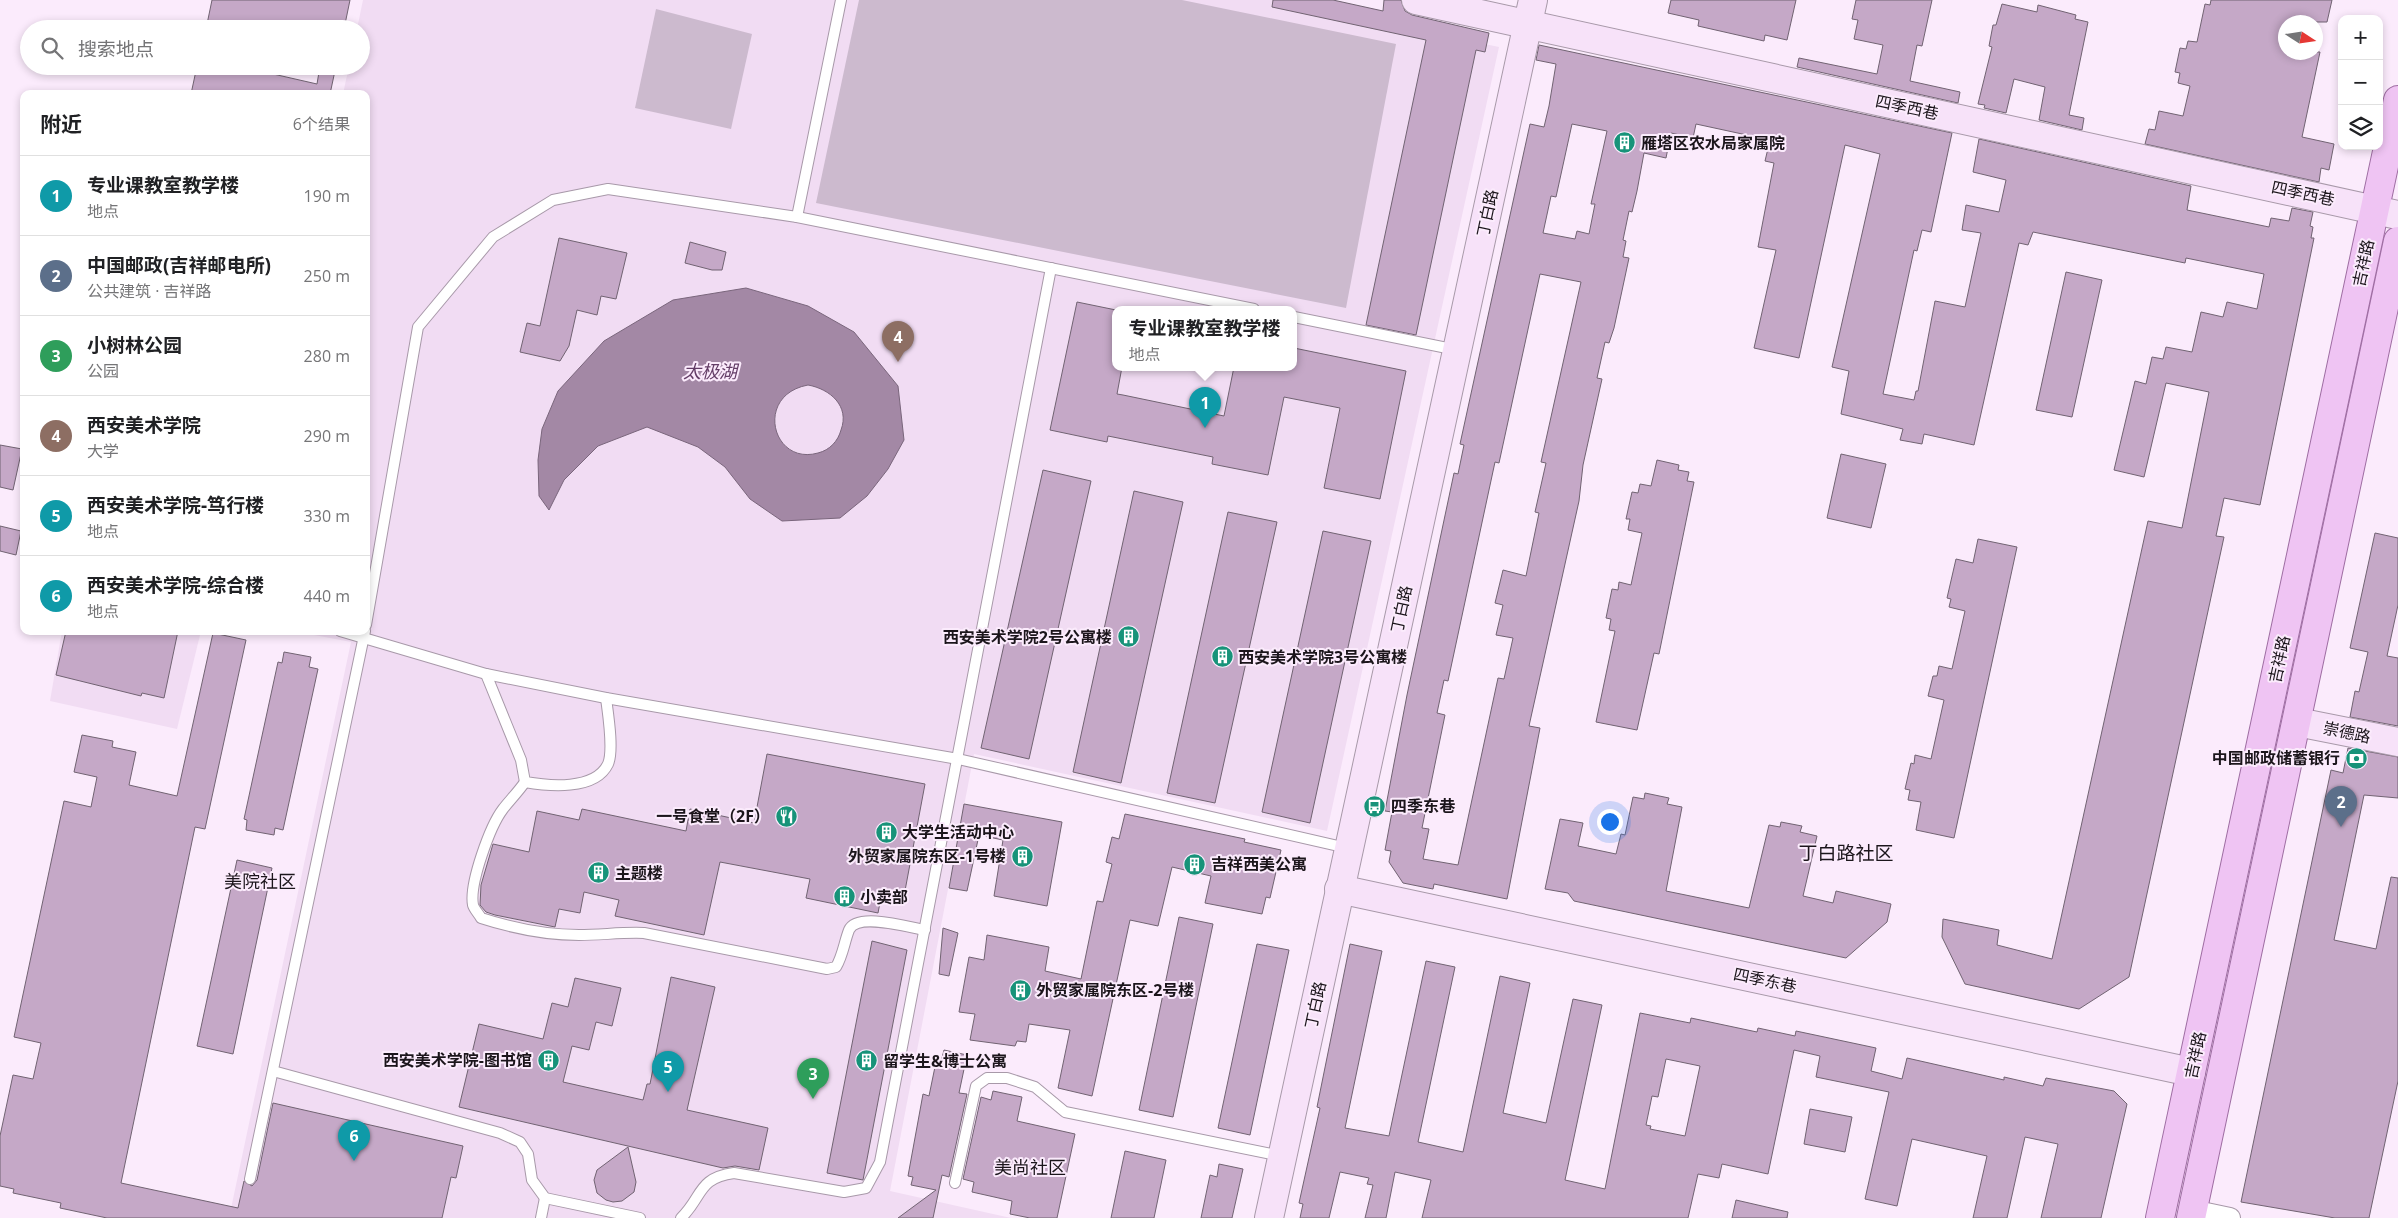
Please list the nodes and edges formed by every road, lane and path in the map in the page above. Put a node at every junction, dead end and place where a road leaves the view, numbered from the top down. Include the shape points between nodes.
1 (841, 0) edge
2 (1416, 0) edge
3 (1530, 12) edge
4 (2398, 100) edge
5 (2386, 212) edge
6 (797, 217) junction
7 (2398, 241) edge
8 (1051, 268) junction
9 (1239, 306) edge
10 (1297, 318) edge
11 (1458, 350) junction
12 (370, 602) edge
13 (365, 635) edge
14 (368, 635) edge
15 (486, 674) junction
16 (606, 698) junction
17 (2297, 722) junction
18 (2398, 742) edge
19 (958, 759) junction
20 (525, 782) junction
21 (1348, 848) junction
22 (1339, 889) junction
23 (925, 930) junction
24 (273, 1071) junction
25 (2191, 1072) junction
26 (1282, 1156) junction
27 (250, 1179) dead end
28 (955, 1183) dead end
29 (545, 1198) junction
30 (2192, 1214) edge
31 (540, 1218) edge
32 (640, 1218) edge
33 (681, 1218) edge
34 (1269, 1218) edge
35 (2160, 1218) edge
36 (2230, 1218) edge

1 - 6 lane
2 - 3 street, 四季西巷
3 - 5 street, 四季西巷
3 - 11 street, 丁白路
4 - 5 main road, 吉祥路
5 - 25 main road, 吉祥路
6 - 8 lane
6 - 12 lane via 608,188 553,200 493,236 418,326
7 - 17 main road, 吉祥路
8 - 9 lane
8 - 19 lane
10 - 11 lane
11 - 21 street, 丁白路
13 - 24 lane
14 - 15 lane
15 - 16 lane
15 - 20 lane via 521,760
16 - 19 lane
16 - 20 lane via 610,738 608,764 595,776 575,785 548,786
17 - 18 street, 崇德路
17 - 30 main road, 吉祥路
19 - 21 lane
19 - 23 lane
20 - 23 lane via 491,830 474,887 473,906 481,918 546,933 644,933 827,969 836,966 843,956 849,930 854,923 864,920
21 - 22 street, 丁白路
22 - 25 street, 四季东巷
22 - 26 street, 丁白路
23 - 33 lane via 880,1162 866,1188 844,1192 734,1172 717,1175 700,1190
24 - 27 lane
24 - 29 lane via 500,1133 520,1142 528,1154 532,1180
25 - 35 main road, 吉祥路
26 - 28 lane via 1065,1112 1035,1087 1007,1078 986,1078 976,1086
26 - 34 street, 丁白路
29 - 31 lane
29 - 32 lane
30 - 36 street

